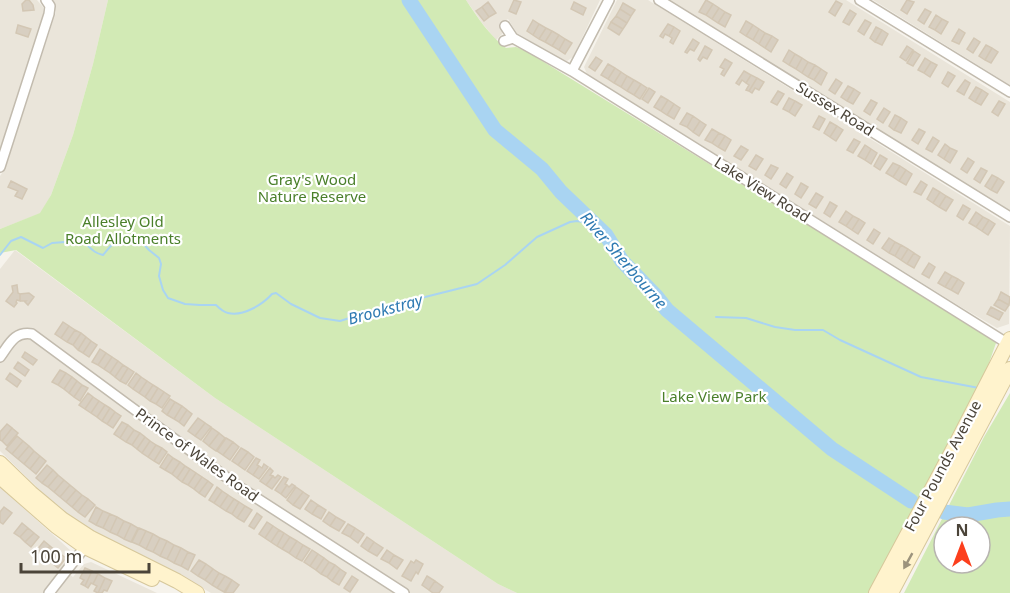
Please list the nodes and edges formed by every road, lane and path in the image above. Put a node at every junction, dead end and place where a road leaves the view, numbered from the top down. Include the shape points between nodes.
1 (46, 0) edge
2 (609, 0) edge
3 (659, 0) edge
4 (860, 0) edge
5 (505, 26) dead end
6 (572, 71) junction
7 (1010, 93) edge
8 (0, 167) edge
9 (1010, 217) edge
10 (1009, 342) edge
11 (0, 357) edge
12 (1001, 375) edge
13 (988, 396) junction
14 (0, 463) edge
15 (0, 477) edge
16 (88, 543) junction
17 (50, 593) edge
18 (180, 593) edge
19 (197, 593) edge
20 (404, 593) edge
21 (876, 593) edge
22 (891, 593) edge

1 - 8 street via 49,14
2 - 6 street
3 - 9 street, Sussex Road
4 - 7 street
5 - 6 street, Lake View Road via 508,40
6 - 10 street, Lake View Road
10 - 12 main road, Four Pounds Avenue
11 - 20 street, Prince of Wales Road via 18,334 32,334 241,488
12 - 13 main road, Four Pounds Avenue
13 - 21 main road, Four Pounds Avenue
13 -> 22 main road, Four Pounds Avenue
14 - 16 main road
15 - 16 main road via 56,526
16 - 17 street
16 - 18 main road
16 - 19 main road

